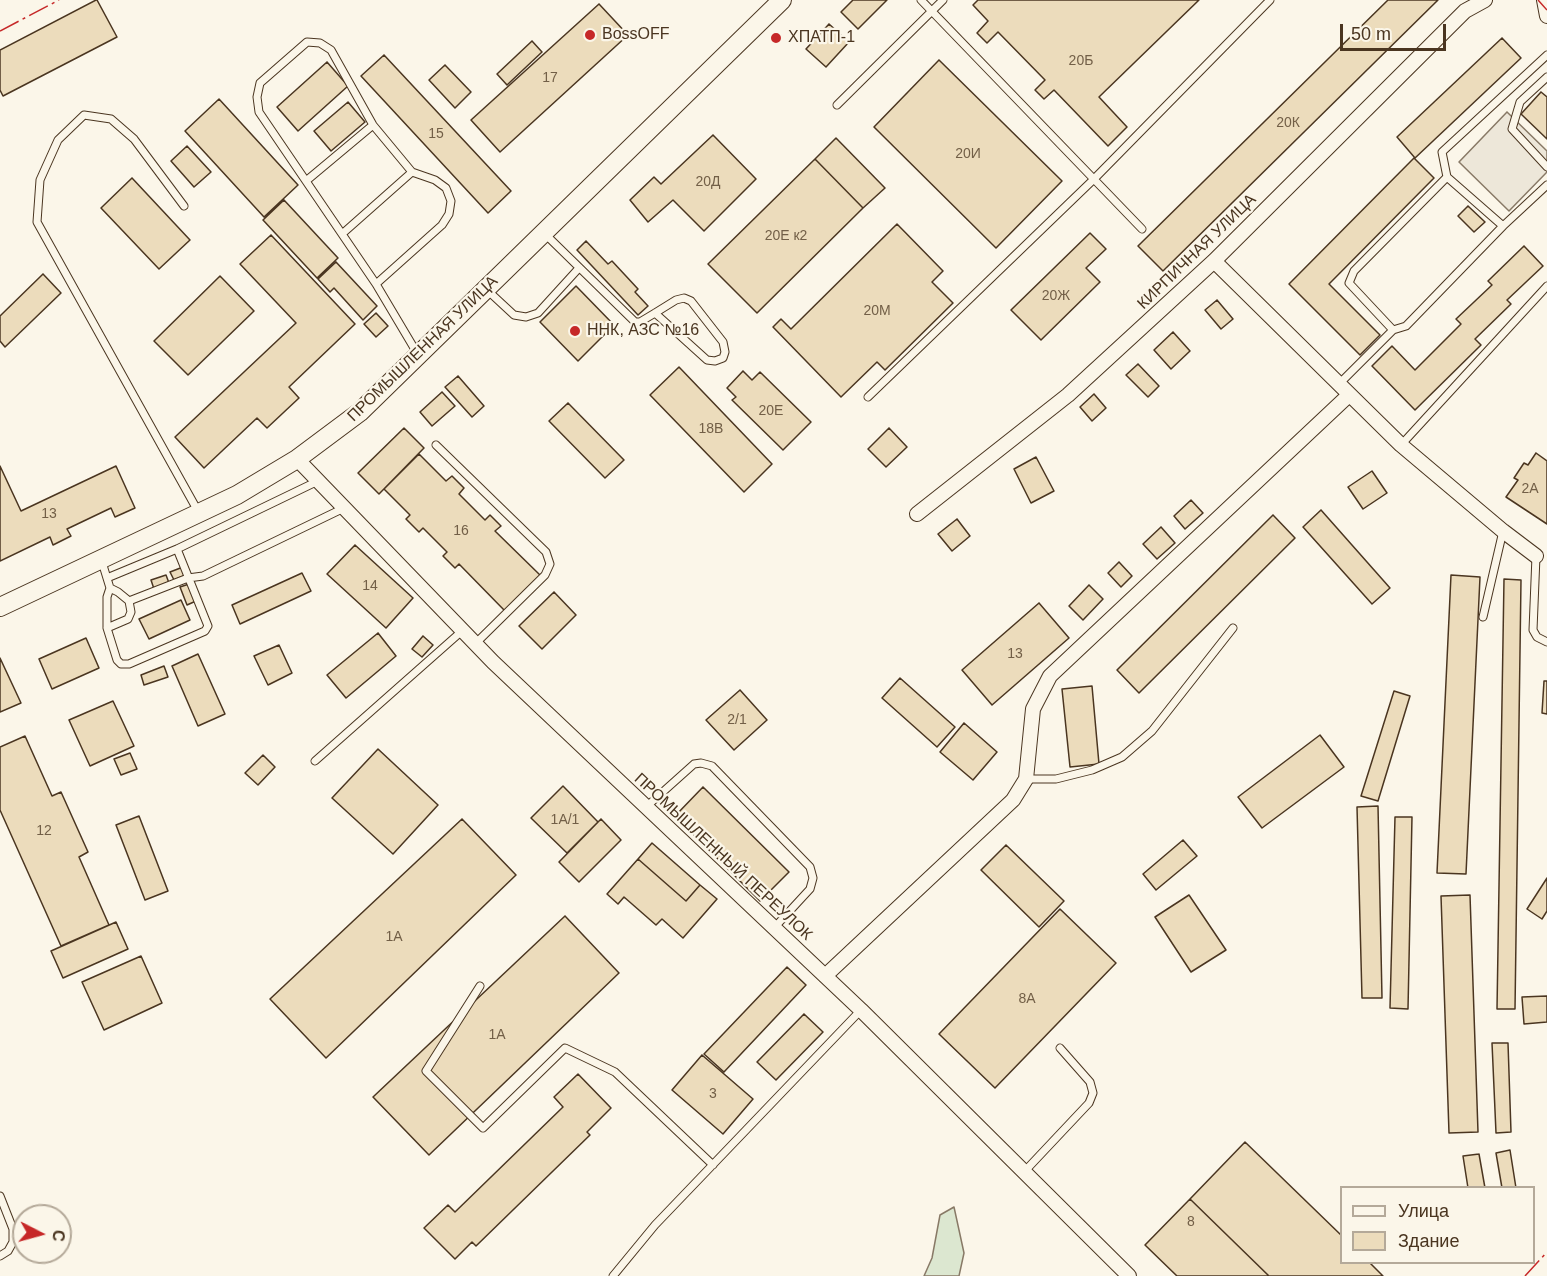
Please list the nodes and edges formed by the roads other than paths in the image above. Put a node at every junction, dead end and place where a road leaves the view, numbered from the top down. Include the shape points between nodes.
1 (782, 0) edge
2 (921, 0) edge
3 (943, 0) edge
4 (1270, 0) edge
5 (1485, 0) edge
6 (1544, 0) edge
7 (931, 11) junction
8 (1547, 16) edge
9 (1547, 55) edge
10 (1547, 77) edge
11 (837, 105) dead end
12 (373, 125) junction
13 (1547, 167) edge
14 (412, 172) junction
15 (1447, 177) junction
16 (1094, 178) junction
17 (306, 181) junction
18 (1547, 185) edge
19 (184, 206) dead end
20 (1503, 226) junction
21 (1142, 229) dead end
22 (544, 232) junction
23 (342, 234) junction
24 (1214, 261) junction
25 (579, 268) junction
26 (376, 284) junction
27 (1547, 286) edge
28 (486, 289) junction
29 (655, 313) junction
30 (1393, 330) junction
31 (418, 356) junction
32 (1338, 385) junction
33 (1349, 395) junction
34 (868, 397) dead end
35 (436, 445) dead end
36 (1401, 446) junction
37 (297, 459) junction
38 (318, 481) junction
39 (344, 508) junction
40 (199, 513) junction
41 (917, 514) dead end
42 (1503, 531) junction
43 (177, 549) junction
44 (1536, 556) joint
45 (101, 559) junction
46 (107, 578) junction
47 (188, 578) junction
48 (110, 588) junction
49 (129, 601) junction
50 (0, 607) edge
51 (1483, 617) dead end
52 (107, 628) junction
53 (1233, 628) dead end
54 (462, 631) junction
55 (1547, 642) edge
56 (475, 644) junction
57 (315, 761) dead end
58 (1026, 779) junction
59 (646, 807) junction
60 (774, 928) junction
61 (825, 976) junction
62 (480, 986) dead end
63 (861, 1010) junction
64 (1060, 1048) dead end
65 (713, 1165) junction
66 (1024, 1172) junction
67 (0, 1196) edge
68 (0, 1256) edge
69 (613, 1276) edge
70 (1129, 1276) edge

1 - 22 street, ПРОМЫШЛЕННАЯ УЛИЦА
2 - 7 lane
3 - 7 lane
4 - 16 lane
5 - 24 street, КИРПИЧНАЯ УЛИЦА via 1465,11
6 - 8 street
7 - 11 lane
7 - 16 lane
9 - 15 lane via 1442,152
10 - 13 lane via 1520,102 1512,129
12 - 14 lane
12 - 17 lane
12 - 17 lane via 331,50 320,43 307,42 260,83 257,97 260,112
14 - 23 lane
14 - 26 lane via 446,188 451,201 449,214 442,225
15 - 20 lane
15 - 30 lane via 1354,271 1349,283
16 - 21 lane
16 - 34 lane
17 - 23 lane
18 - 20 lane
19 - 40 lane via 134,140 111,119 84,115 58,140 40,180 37,222
20 - 30 lane via 1406,326
22 - 25 lane
22 - 28 street, ПРОМЫШЛЕННАЯ УЛИЦА
23 - 26 lane
24 - 32 street
24 - 41 street, КИРПИЧНАЯ УЛИЦА via 1068,395
25 - 28 lane via 537,313 526,317 514,315
25 - 29 lane via 635,322
26 - 31 lane
27 - 36 lane
28 - 31 street, ПРОМЫШЛЕННАЯ УЛИЦА
29 - 29 lane via 676,300 691,301 723,342 723,358 707,360
30 - 32 lane
31 - 37 street, ПРОМЫШЛЕННАЯ УЛИЦА via 360,412
32 - 33 street
33 - 36 street
33 - 58 street via 1050,676 1033,709
35 - 56 lane via 546,552 550,564 545,575
36 - 42 street
37 - 38 street, ПРОМЫШЛЕННЫЙ ПЕРЕУЛОК
37 - 40 street, ПРОМЫШЛЕННАЯ УЛИЦА
38 - 39 street, ПРОМЫШЛЕННЫЙ ПЕРЕУЛОК
38 - 43 lane
39 - 47 lane via 203,576
39 - 54 street, ПРОМЫШЛЕННЫЙ ПЕРЕУЛОК
40 - 45 street, ПРОМЫШЛЕННАЯ УЛИЦА
42 - 44 street
42 - 51 lane
43 - 46 lane
43 - 47 lane
44 - 55 lane via 1533,630
45 - 46 lane
45 - 50 street, ПРОМЫШЛЕННАЯ УЛИЦА
46 - 48 lane
47 - 49 lane
47 - 52 lane via 207,620 205,631 121,664
48 - 49 lane
48 - 52 lane
49 - 52 lane via 128,619
53 - 58 lane via 1152,731 1122,758 1056,779
54 - 56 street, ПРОМЫШЛЕННЫЙ ПЕРЕУЛОК
54 - 57 lane
56 - 59 street, ПРОМЫШЛЕННЫЙ ПЕРЕУЛОК
58 - 61 street via 1013,800
59 - 60 street, ПРОМЫШЛЕННЫЙ ПЕРЕУЛОК
59 - 60 lane via 694,764 712,766 810,867 810,889
60 - 61 street, ПРОМЫШЛЕННЫЙ ПЕРЕУЛОК
61 - 63 street, ПРОМЫШЛЕННЫЙ ПЕРЕУЛОК
62 - 65 lane via 426,1071 483,1128 565,1048 615,1072
63 - 65 lane
63 - 66 street, ПРОМЫШЛЕННЫЙ ПЕРЕУЛОК
64 - 66 lane via 1090,1082 1093,1094
65 - 69 lane
66 - 70 street, ПРОМЫШЛЕННЫЙ ПЕРЕУЛОК
67 - 68 lane via 14,1242

